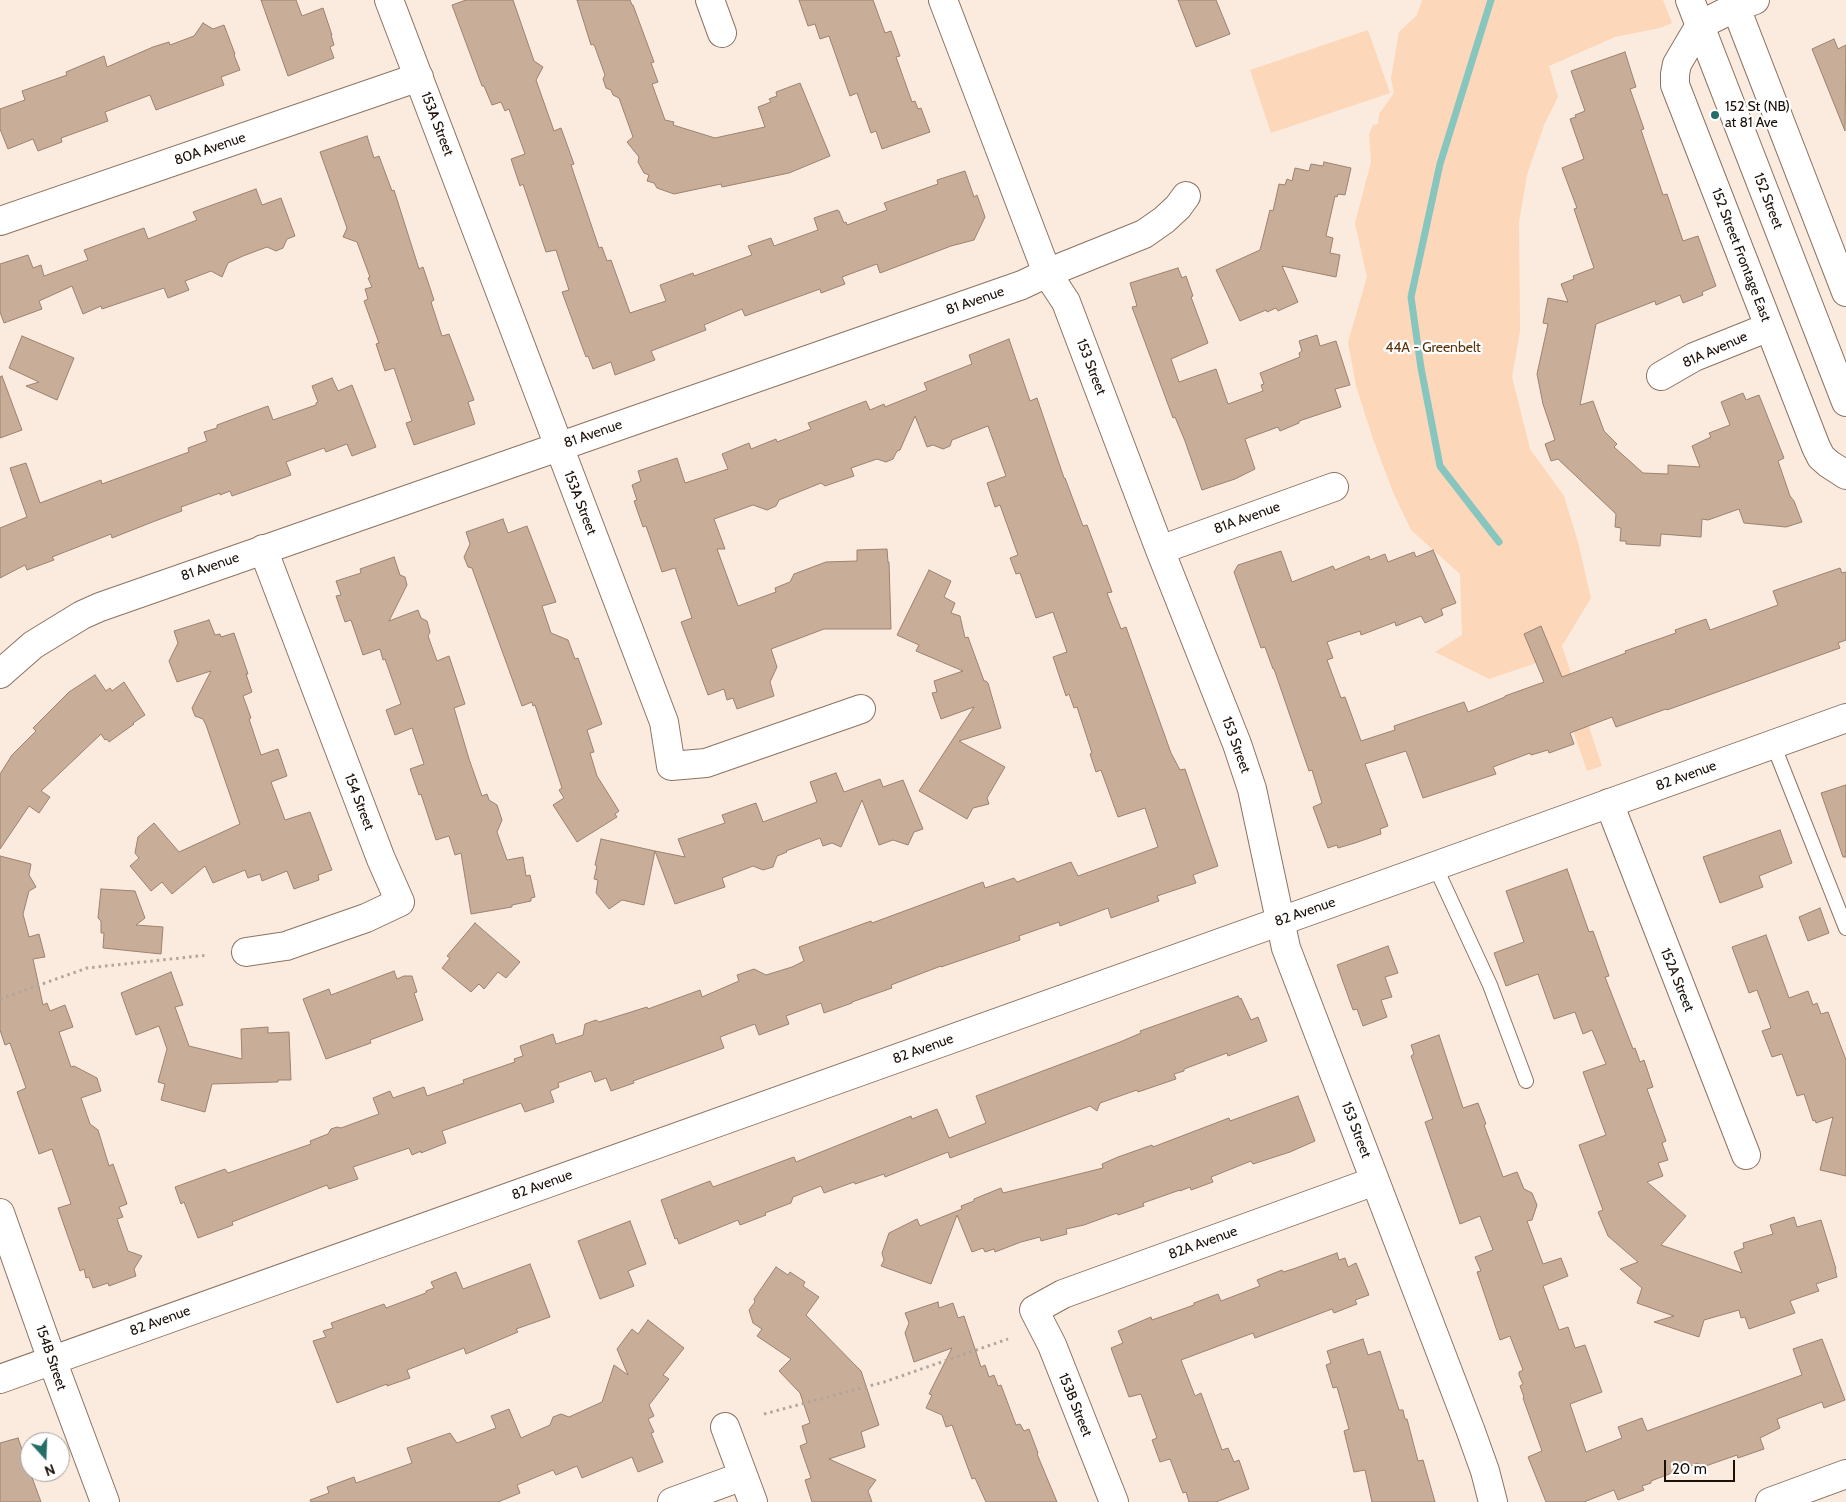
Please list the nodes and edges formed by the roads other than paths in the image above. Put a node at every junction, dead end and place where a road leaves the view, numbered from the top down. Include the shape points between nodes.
1 (389, 0) edge
2 (710, 0) edge
3 (943, 0) edge
4 (1741, 2) edge
5 (1695, 12) edge
6 (722, 34) dead end
7 (419, 77) junction
8 (1186, 196) dead end
9 (0, 221) edge
10 (1047, 273) junction
11 (1846, 292) edge
12 (1769, 327) junction
13 (1661, 376) dead end
14 (1846, 402) edge
15 (558, 446) junction
16 (1846, 476) edge
17 (1334, 487) dead end
18 (263, 549) junction
19 (1160, 550) junction
20 (0, 674) edge
21 (861, 708) dead end
22 (1846, 718) edge
23 (1773, 744) junction
24 (1609, 804) junction
25 (1436, 866) junction
26 (1279, 921) junction
27 (1846, 928) edge
28 (246, 952) dead end
29 (1526, 1081) dead end
30 (1746, 1155) dead end
31 (1375, 1181) junction
32 (0, 1212) edge
33 (1034, 1310) joint
34 (52, 1360) junction
35 (0, 1379) edge
36 (725, 1427) dead end
37 (1846, 1474) edge
38 (744, 1476) junction
39 (105, 1502) edge
40 (672, 1502) edge
41 (753, 1502) edge
42 (1114, 1502) edge
43 (1493, 1502) edge
44 (1770, 1502) edge

1 - 7 street, 153A Street
2 - 6 street
3 - 10 street, 153 Street
4 - 5 street
4 - 11 street
5 - 12 street, 152 Street Frontage East via 1677,64 1674,85
5 - 14 street, 152 Street
7 - 9 street, 80A Avenue
7 - 15 street, 153A Street
8 - 10 street, 81 Avenue via 1164,220 1144,234
10 - 15 street, 81 Avenue via 1022,285
10 - 19 street, 153 Street via 1066,302
12 - 13 street, 81A Avenue via 1694,357
12 - 16 street, 152 Street Frontage East via 1821,457
15 - 18 street, 81 Avenue
15 - 21 street, 153A Street via 664,722 671,766 706,763
17 - 19 street, 81A Avenue
18 - 20 street, 81 Avenue via 92,610 33,646
18 - 28 street, 154 Street via 400,902 366,918 286,946
19 - 26 street, 153 Street via 1248,775
22 - 23 street, 82 Avenue
23 - 24 street, 82 Avenue
23 - 27 lane
24 - 25 street, 82 Avenue
24 - 30 street, 152A Street
25 - 26 street, 82 Avenue
25 - 29 lane via 1490,985
26 - 31 street, 153 Street via 1286,948
26 - 34 street, 82 Avenue
31 - 33 street, 82A Avenue via 1063,1294
31 - 43 street, 153 Street via 1470,1429
32 - 34 street, 154B Street
33 - 42 street, 153B Street via 1052,1345
34 - 35 street, 82 Avenue
34 - 39 street, 154B Street
36 - 38 street
37 - 44 street
38 - 40 street
38 - 41 street

